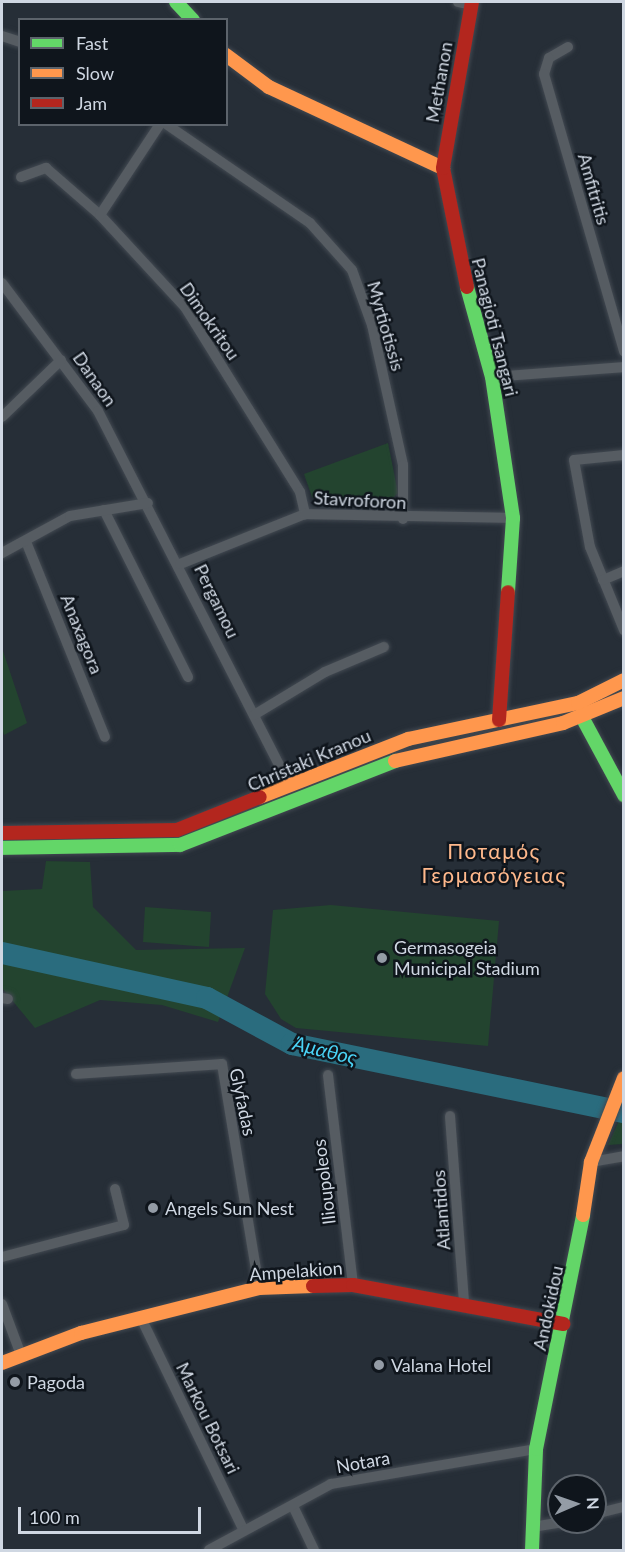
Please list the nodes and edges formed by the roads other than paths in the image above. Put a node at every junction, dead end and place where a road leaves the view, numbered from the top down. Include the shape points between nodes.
1 (178, 2) edge
2 (467, 3) edge
3 (191, 18) edge
4 (2, 36) edge
5 (18, 41) edge
6 (568, 47) dead end
7 (228, 56) edge
8 (159, 126) edge
9 (169, 126) edge
10 (443, 168) junction
11 (21, 177) dead end
12 (100, 215) junction
13 (2, 283) edge
14 (624, 352) edge
15 (61, 360) junction
16 (624, 367) edge
17 (492, 377) junction
18 (2, 417) edge
19 (624, 455) edge
20 (148, 503) junction
21 (104, 510) junction
22 (305, 514) junction
23 (513, 518) junction
24 (403, 519) junction
25 (27, 544) junction
26 (2, 553) edge
27 (180, 564) junction
28 (624, 571) edge
29 (603, 580) junction
30 (624, 630) edge
31 (384, 647) dead end
32 (188, 677) dead end
33 (624, 680) edge
34 (624, 698) edge
35 (254, 715) junction
36 (582, 717) junction
37 (500, 720) junction
38 (105, 737) dead end
39 (502, 739) junction
40 (289, 785) junction
41 (624, 795) edge
42 (2, 832) edge
43 (2, 848) edge
44 (76, 1074) dead end
45 (328, 1075) dead end
46 (621, 1081) edge
47 (450, 1116) dead end
48 (624, 1156) edge
49 (591, 1162) junction
50 (115, 1189) dead end
51 (2, 1257) edge
52 (353, 1285) junction
53 (259, 1288) junction
54 (464, 1301) junction
55 (2, 1304) edge
56 (142, 1320) junction
57 (563, 1324) junction
58 (21, 1355) junction
59 (2, 1363) edge
60 (536, 1449) junction
61 (293, 1506) junction
62 (624, 1507) edge
63 (607, 1511) edge
64 (547, 1525) edge
65 (532, 1527) junction
66 (244, 1531) junction
67 (210, 1551) edge
68 (314, 1551) edge
69 (532, 1551) edge

1 - 3 street
2 - 10 street, Methanon
4 - 5 street
6 - 14 street, Amfitritis via 549,58 544,74
7 - 10 street via 269,87
8 - 12 street
9 - 24 street, Myrtiotissis via 310,223 352,270 372,325 403,465
10 - 17 street, Panagioti Tsangari via 458,255
11 - 12 street, Dimokritou via 46,168
12 - 22 street, Dimokritou via 185,307 300,492
13 - 15 street, Danaon
15 - 18 street
15 - 20 street, Danaon via 98,411
16 - 17 street
17 - 23 street, Panagioti Tsangari
19 - 29 street via 574,460 590,547
20 - 21 street
20 - 27 street, Pergamou
21 - 25 street via 70,516
21 - 32 street
22 - 24 street, Stavroforon
22 - 27 street, Stavroforon
23 - 24 street, Stavroforon
23 - 37 street, Panagioti Tsangari
25 - 26 street
25 - 38 street, Anaxagora
27 - 35 street, Pergamou
28 - 29 street
29 - 30 street
31 - 35 street via 325,672
33 - 37 street, Christaki Kranou via 578,703
34 - 36 street, Christaki Kranou
35 - 40 street, Pergamou
36 - 39 street, Christaki Kranou
36 - 41 street
37 - 39 street, Panagioti Tsangari
37 - 40 street, Christaki Kranou via 408,739
39 - 43 street, Christaki Kranou via 402,758 180,845
40 - 42 street, Christaki Kranou via 177,830
44 - 53 street, Glyfadas via 222,1064
45 - 52 street, Ilioupoleos
46 - 49 street, Andokidou
47 - 54 street, Atlantidos
48 - 49 street
49 - 57 street, Andokidou
50 - 51 street via 124,1225
52 - 53 street, Ampelakion
52 - 54 street, Ampelakion
53 - 56 street, Ampelakion
54 - 57 street, Ampelakion
55 - 58 street
56 - 58 street, Ampelakion
56 - 66 street, Markou Botsari
57 - 60 street, Andokidou
58 - 59 street, Ampelakion
60 - 61 street, Notara via 331,1484
60 - 65 street, Andokidou
61 - 66 street, Notara
61 - 68 street
62 - 63 street
64 - 65 street
65 - 69 street, Andokidou
66 - 67 street, Notara

